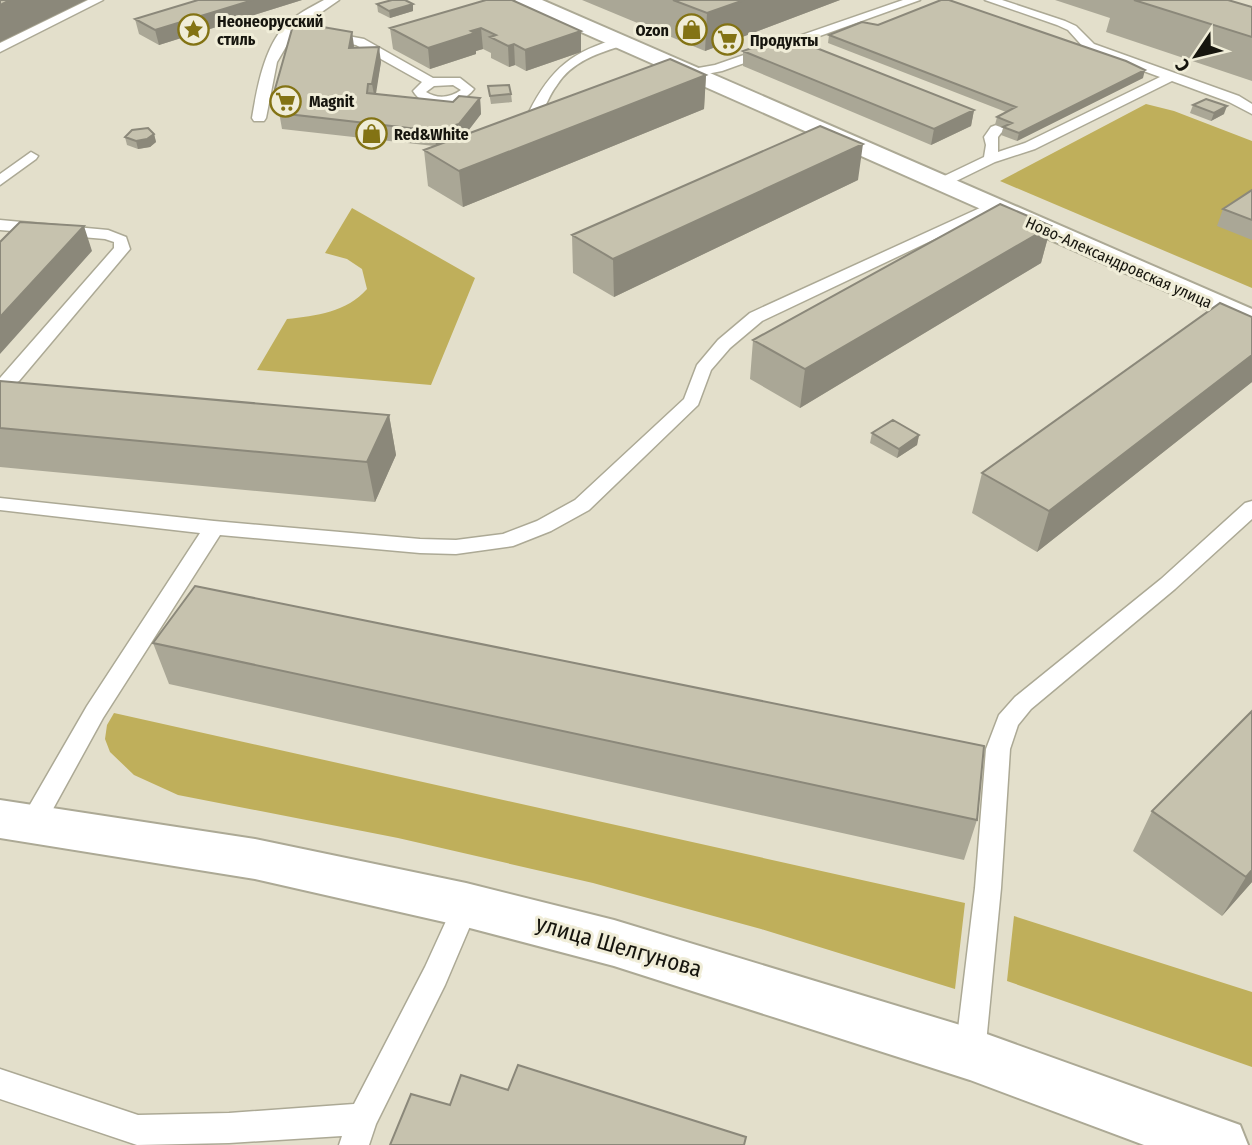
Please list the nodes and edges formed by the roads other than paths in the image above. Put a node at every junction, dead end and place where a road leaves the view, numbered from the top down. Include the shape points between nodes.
1 (97, 0) edge
2 (333, 0) edge
3 (525, 0) edge
4 (914, 0) edge
5 (990, 0) edge
6 (289, 29) junction
7 (620, 42) junction
8 (0, 48) edge
9 (677, 76) junction
10 (1171, 77) junction
11 (432, 82) edge
12 (1252, 110) edge
13 (536, 112) edge
14 (1039, 112) edge
15 (259, 118) dead end
16 (551, 120) edge
17 (529, 128) edge
18 (1010, 138) edge
19 (991, 152) junction
20 (31, 156) dead end
21 (0, 181) edge
22 (941, 183) junction
23 (993, 206) junction
24 (0, 225) edge
25 (1252, 320) edge
26 (0, 386) edge
27 (0, 504) edge
28 (1252, 508) edge
29 (214, 528) junction
30 (16, 821) edge
31 (467, 905) junction
32 (970, 1054) junction
33 (0, 1084) edge
34 (358, 1132) edge
35 (1220, 1145) edge

1 - 8 lane
2 - 6 lane
3 - 7 street, Ново-Александровская улица
4 - 9 lane via 718,68
5 - 10 lane via 1061,23 1090,47
6 - 11 lane via 360,42
6 - 15 lane via 270,64
7 - 9 street, Ново-Александровская улица
7 - 13 lane via 570,62 549,82
9 - 22 street, Ново-Александровская улица
10 - 12 lane
10 - 19 lane via 1030,146
14 - 19 lane via 996,130
16 - 17 lane
18 - 19 lane
19 - 22 lane
20 - 21 lane
22 - 23 street, Ново-Александровская улица
23 - 25 street, Ново-Александровская улица
23 - 29 lane via 756,317 703,369 692,401 582,505 544,526 506,541 456,547
24 - 26 lane via 108,235 121,240 122,249 13,377
27 - 29 lane
28 - 32 lane via 1007,721 998,749
29 - 30 lane via 95,712
30 - 31 street, улица Шелгунова via 256,859
31 - 32 street, улица Шелгунова via 614,943
31 - 34 lane
32 - 35 street, улица Шелгунова
33 - 34 lane via 138,1130

